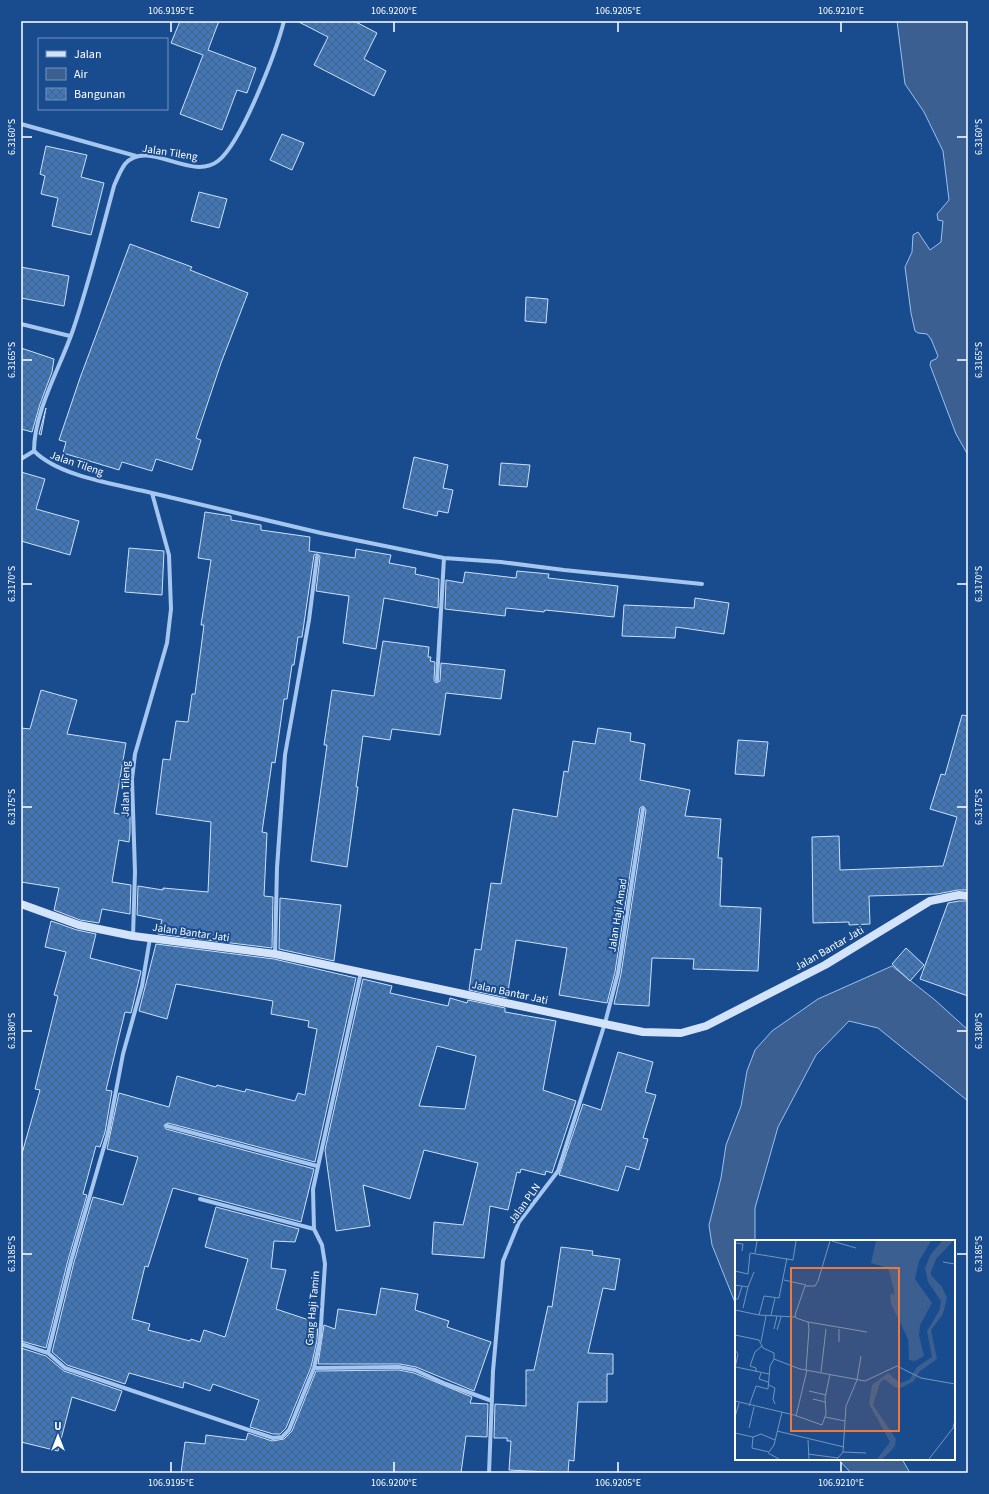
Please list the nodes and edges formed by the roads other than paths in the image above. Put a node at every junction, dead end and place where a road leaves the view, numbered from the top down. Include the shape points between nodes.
1 (284, 21) edge
2 (21, 124) edge
3 (136, 156) junction
4 (21, 324) edge
5 (70, 336) junction
6 (34, 451) junction
7 (21, 459) edge
8 (152, 493) junction
9 (317, 557) dead end
10 (444, 558) junction
11 (702, 584) dead end
12 (437, 680) dead end
13 (643, 809) dead end
14 (968, 896) edge
15 (21, 904) edge
16 (134, 936) junction
17 (150, 938) junction
18 (275, 954) junction
19 (361, 972) junction
20 (605, 1024) junction
21 (167, 1126) dead end
22 (317, 1166) junction
23 (200, 1199) dead end
24 (314, 1228) junction
25 (21, 1344) edge
26 (48, 1353) junction
27 (314, 1368) junction
28 (492, 1401) junction
29 (489, 1473) edge

1 - 3 street, Jalan Tileng via 266,75 246,118 230,148 217,162 203,167 189,166 147,155
2 - 3 street
3 - 5 street, Jalan Tileng via 125,164 114,186 85,295
4 - 5 street
5 - 6 street, Jalan Tileng via 42,407
6 - 7 street
6 - 8 street, Jalan Tileng via 43,461 80,475
8 - 10 street via 321,533
8 - 16 street, Jalan Tileng via 169,555 171,609 167,643 135,754 132,779
9 - 18 street via 309,620 285,755 277,868
10 - 11 street
10 - 12 street
13 - 20 street, Jalan Haji Amad via 618,972
14 - 20 street, Jalan Bantar Jati via 959,895 930,901 825,964 706,1026 681,1033 661,1033
15 - 16 street, Jalan Bantar Jati via 78,925
16 - 17 street, Jalan Bantar Jati
17 - 18 street, Jalan Bantar Jati
17 - 26 street via 142,986 123,1054 108,1133 71,1261
18 - 19 street, Jalan Bantar Jati
19 - 20 street, Jalan Bantar Jati
19 - 22 street, Gang Haji Tamin
20 - 28 street, Jalan PLN via 558,1171 519,1222 503,1261 496,1321
21 - 22 street
22 - 24 street, Gang Haji Tamin via 313,1189
23 - 24 street
24 - 27 street, Gang Haji Tamin via 322,1245 325,1264 320,1340
25 - 26 street, Gang Haji Tamin
26 - 27 street, Gang Haji Tamin via 65,1368 273,1438 282,1437 290,1430
27 - 28 street via 399,1367 415,1370
28 - 29 street, Jalan PLN

